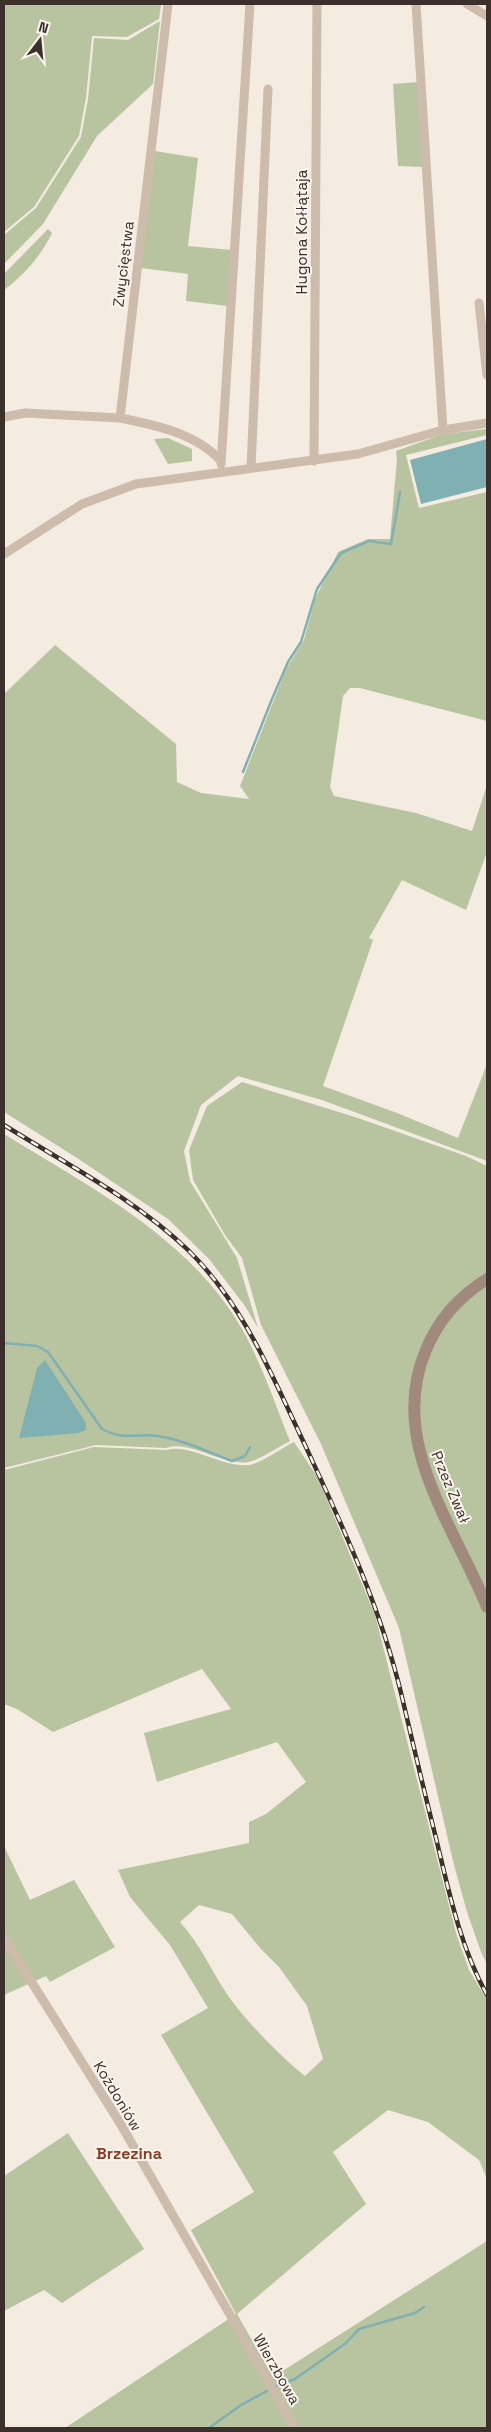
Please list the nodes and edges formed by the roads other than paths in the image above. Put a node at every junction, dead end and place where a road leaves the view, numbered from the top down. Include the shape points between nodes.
1 (168, 4) edge
2 (250, 4) edge
3 (318, 4) edge
4 (416, 4) edge
5 (467, 4) edge
6 (487, 16) edge
7 (268, 89) dead end
8 (479, 303) dead end
9 (487, 376) edge
10 (4, 417) edge
11 (120, 418) junction
12 (487, 423) edge
13 (443, 430) junction
14 (220, 460) junction
15 (314, 461) junction
16 (251, 468) junction
17 (221, 472) junction
18 (4, 554) edge
19 (487, 1280) edge
20 (487, 1607) edge
21 (4, 1938) edge
22 (234, 2324) joint
23 (295, 2428) edge

1 - 11 street, Zwycięstwa
2 - 14 street
3 - 15 street, Hugona Kołłątaja
4 - 13 street
5 - 6 street
7 - 16 street
8 - 9 street
10 - 11 street via 25,413
11 - 14 street via 173,431 205,447
12 - 13 street
13 - 15 street via 358,454
14 - 17 street
15 - 16 street
16 - 17 street
17 - 18 street via 152,481 105,494 55,519
19 - 20 street, Przez Zwał via 454,1306 432,1338 418,1370 413,1412 415,1437 423,1467
21 - 22 street, Kożdoniów via 120,2123
22 - 23 street, Wierzbowa

